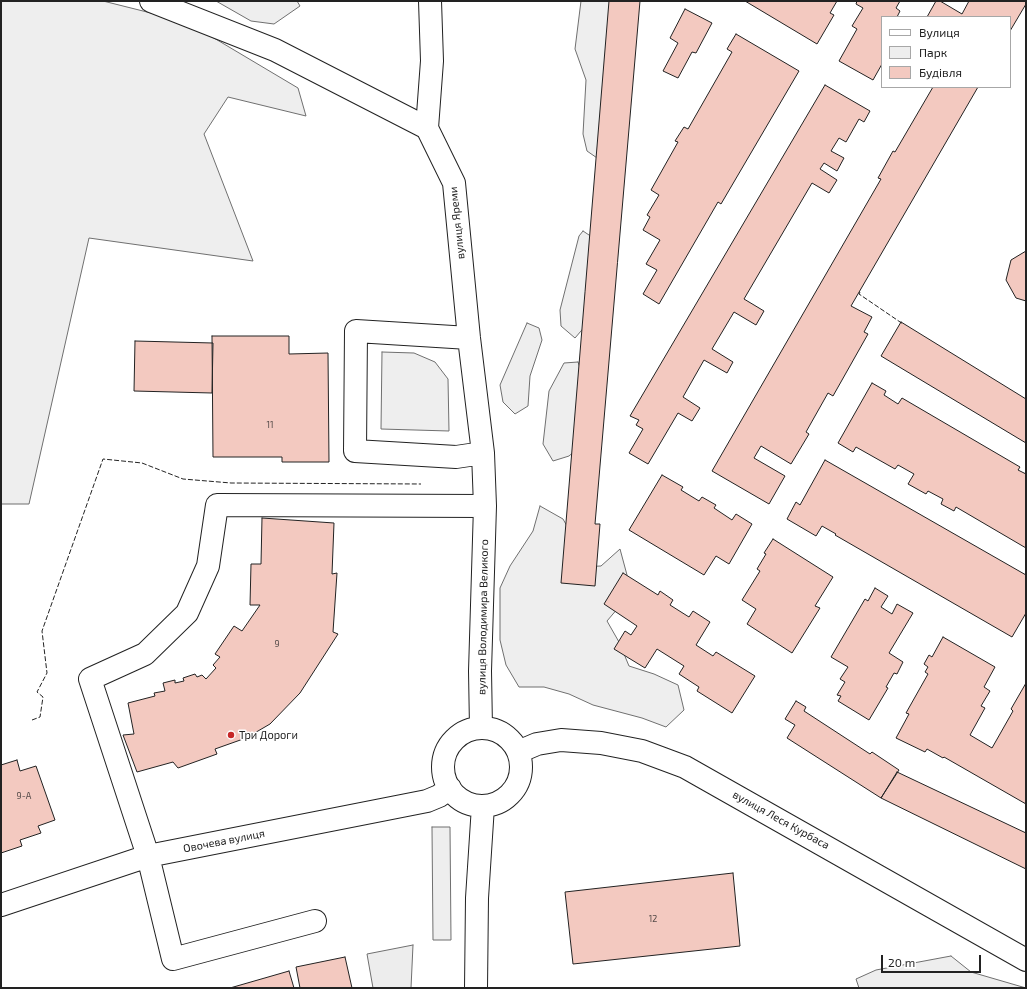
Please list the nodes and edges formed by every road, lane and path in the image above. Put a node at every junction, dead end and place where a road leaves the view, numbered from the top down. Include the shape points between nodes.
1 (151, 1) edge
2 (430, 1) edge
3 (427, 128) junction
4 (468, 338) junction
5 (483, 452) junction
6 (485, 506) junction
7 (481, 728) junction
8 (518, 752) junction
9 (450, 788) junction
10 (483, 806) junction
11 (148, 856) junction
12 (1, 905) edge
13 (315, 921) dead end
14 (1026, 960) edge
15 (476, 988) edge

1 - 3 street via 275,50
2 - 3 street via 432,61
3 - 4 street, вулиця Яреми via 454,183
4 - 5 street, вулиця Яреми
4 - 5 street via 356,331 355,451 456,457
5 - 6 street, вулиця Яреми
6 - 7 street, вулиця Володимира Великого via 480,671
6 - 11 street via 217,505 208,566 187,613 145,654 90,679
7 - 8 street via 496,731 509,739
7 - 9 street via 466,731 453,740 445,753 443,769 446,783
8 - 10 street via 521,767 518,782 510,794 497,803
8 - 14 street, вулиця Леся Курбаса via 537,744 561,740 601,743 642,752 686,767
9 - 10 street via 455,796 468,804
9 - 11 street, Овочева вулиця via 427,801
10 - 15 street via 477,898
11 - 12 street, Овочева вулиця
11 - 13 street via 173,959

